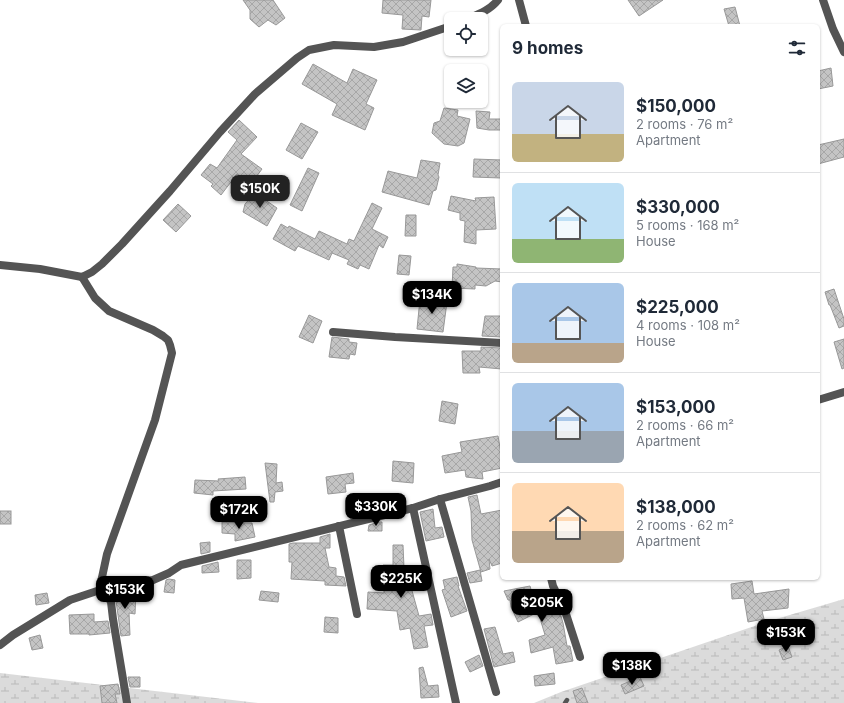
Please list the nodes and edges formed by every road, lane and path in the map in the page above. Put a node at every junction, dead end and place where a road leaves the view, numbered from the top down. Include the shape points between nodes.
1 (498, 0) edge
2 (519, 0) edge
3 (823, 0) edge
4 (483, 12) edge
5 (525, 24) edge
6 (444, 28) edge
7 (844, 52) edge
8 (0, 265) edge
9 (82, 277) junction
10 (334, 332) dead end
11 (500, 342) edge
12 (844, 392) edge
13 (820, 399) edge
14 (500, 483) edge
15 (440, 499) junction
16 (413, 508) junction
17 (339, 526) junction
18 (552, 580) edge
19 (103, 589) junction
20 (358, 614) dead end
21 (0, 645) edge
22 (580, 657) dead end
23 (496, 692) dead end
24 (127, 703) edge
25 (456, 703) edge

1 - 4 street
2 - 5 street
3 - 7 street
6 - 9 street via 403,42 374,47 334,44 322,46 297,58 255,94 102,264
8 - 9 street via 40,268
9 - 19 street via 95,298 109,311 164,336 172,352 155,420 107,554 101,582
10 - 11 street
12 - 13 street
14 - 15 street
15 - 16 street
15 - 23 street
16 - 17 street
16 - 25 street
17 - 19 street via 181,565 169,574 153,580
17 - 20 street
18 - 22 street via 565,610
19 - 21 street via 70,600
19 - 24 street via 111,602

